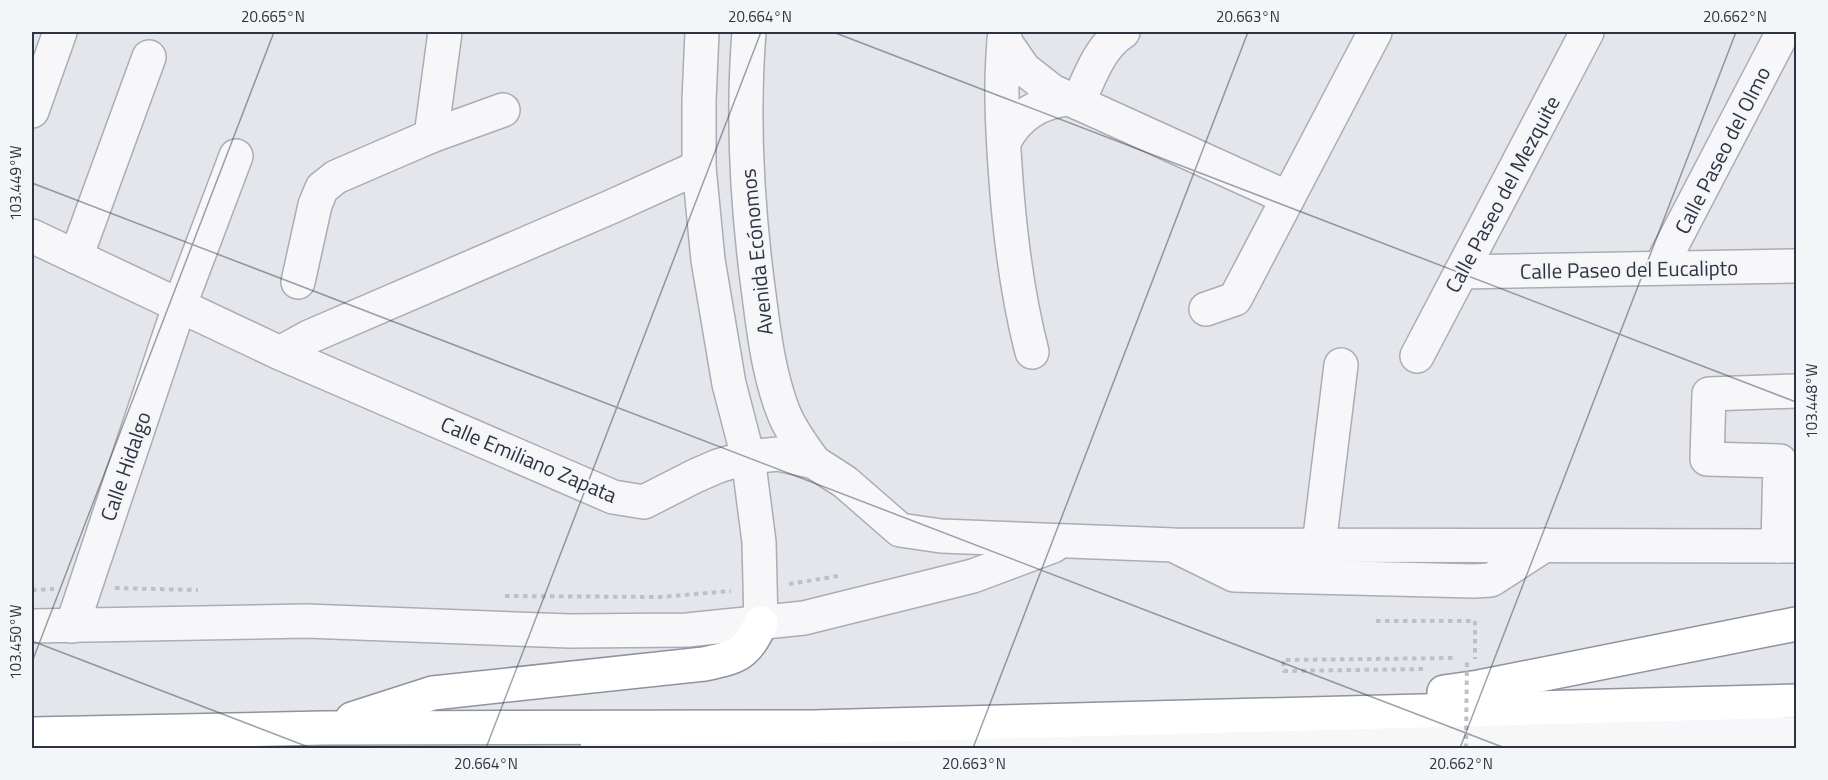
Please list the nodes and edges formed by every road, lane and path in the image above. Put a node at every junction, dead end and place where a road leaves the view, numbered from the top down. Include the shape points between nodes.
1 (60, 32) edge
2 (445, 32) edge
3 (702, 32) edge
4 (749, 32) edge
5 (1123, 32) edge
6 (1375, 32) edge
7 (1587, 32) edge
8 (1783, 32) edge
9 (1004, 36) edge
10 (149, 57) dead end
11 (1073, 101) junction
12 (502, 110) dead end
13 (32, 111) edge
14 (744, 134) junction
15 (431, 136) junction
16 (1004, 142) junction
17 (699, 152) junction
18 (236, 156) dead end
19 (1288, 198) junction
20 (32, 236) edge
21 (76, 257) junction
22 (1797, 266) edge
23 (1660, 268) junction
24 (1461, 272) junction
25 (298, 282) dead end
26 (179, 307) junction
27 (1206, 309) dead end
28 (1032, 352) dead end
29 (280, 353) junction
30 (1417, 356) dead end
31 (1341, 365) dead end
32 (774, 381) junction
33 (729, 384) junction
34 (1797, 392) edge
35 (748, 457) junction
36 (1788, 460) edge
37 (814, 462) junction
38 (1067, 541) junction
39 (1174, 545) junction
40 (1319, 545) junction
41 (1545, 545) junction
42 (1787, 546) edge
43 (846, 574) dead end
44 (84, 587) junction
45 (760, 589) junction
46 (32, 590) edge
47 (203, 590) dead end
48 (497, 596) dead end
49 (1376, 621) dead end
50 (761, 623) junction
51 (1797, 624) edge
52 (32, 626) edge
53 (72, 626) junction
54 (1427, 669) dead end
55 (1463, 669) dead end
56 (1797, 701) edge
57 (1300, 713) junction
58 (323, 728) junction
59 (32, 734) edge
60 (1797, 734) edge
61 (597, 748) edge
62 (1466, 748) edge

1 - 13 street
2 - 15 street
3 - 17 street, Avenida Ecónomos
4 - 14 street, Avenida Ecónomos
5 - 11 street via 1115,36 1100,56
6 - 19 street
7 - 24 street, Calle Paseo del Mezquite
8 - 23 street, Calle Paseo del Olmo
9 - 11 street via 1013,55 1038,81
9 - 16 street
10 - 21 street
11 - 16 street via 1044,104 1023,116
11 - 19 street
12 - 15 street
14 - 17 street
14 - 32 street, Avenida Ecónomos via 749,215 764,335
15 - 25 street via 336,177 322,188
16 - 28 street via 1013,261
17 - 29 street via 613,207 309,337
17 - 33 street, Avenida Ecónomos via 708,260
18 - 26 street, Calle Hidalgo
19 - 27 street via 1235,299
20 - 21 street, Calle Emiliano Zapata
21 - 26 street, Calle Emiliano Zapata
22 - 23 street, Calle Paseo del Eucalipto
23 - 24 street, Calle Paseo del Eucalipto
24 - 30 street, Calle Paseo del Mezquite
26 - 29 street, Calle Emiliano Zapata
26 - 44 street, Calle Hidalgo
29 - 35 street, Calle Emiliano Zapata via 614,497 644,502 695,476
31 - 40 street
32 - 33 street
32 - 37 street, Avenida Ecónomos via 784,414
33 - 35 street, Avenida Ecónomos
34 - 36 street via 1709,394 1707,459
35 - 37 street, Calle Emiliano Zapata via 778,454
35 - 45 street, Avenida Ecónomos via 759,542
36 - 42 street
37 - 38 street, Calle Emiliano Zapata via 845,482 900,530 941,536
38 - 39 street, Calle Emiliano Zapata
38 - 50 street via 973,576 804,618
39 - 40 street, Calle Emiliano Zapata
39 - 41 street via 1233,575 1474,581 1491,579
40 - 41 street, Calle Emiliano Zapata
41 - 42 street, Calle Emiliano Zapata
43 - 45 path
44 - 46 path
44 - 47 path
44 - 53 street, Calle Hidalgo
45 - 48 path via 660,597
45 - 50 street, Avenida Ecónomos
49 - 55 path via 1475,621 1475,669
50 - 53 street via 687,630 582,631 306,621
50 - 58 highway via 753,641 738,655 723,660 433,693
51 - 57 highway via 1479,687
52 - 53 street
54 - 62 path, bridge via 1284,671 1284,660 1467,658
56 - 57 highway
57 - 58 highway via 813,727
58 - 59 highway
60 - 61 street

